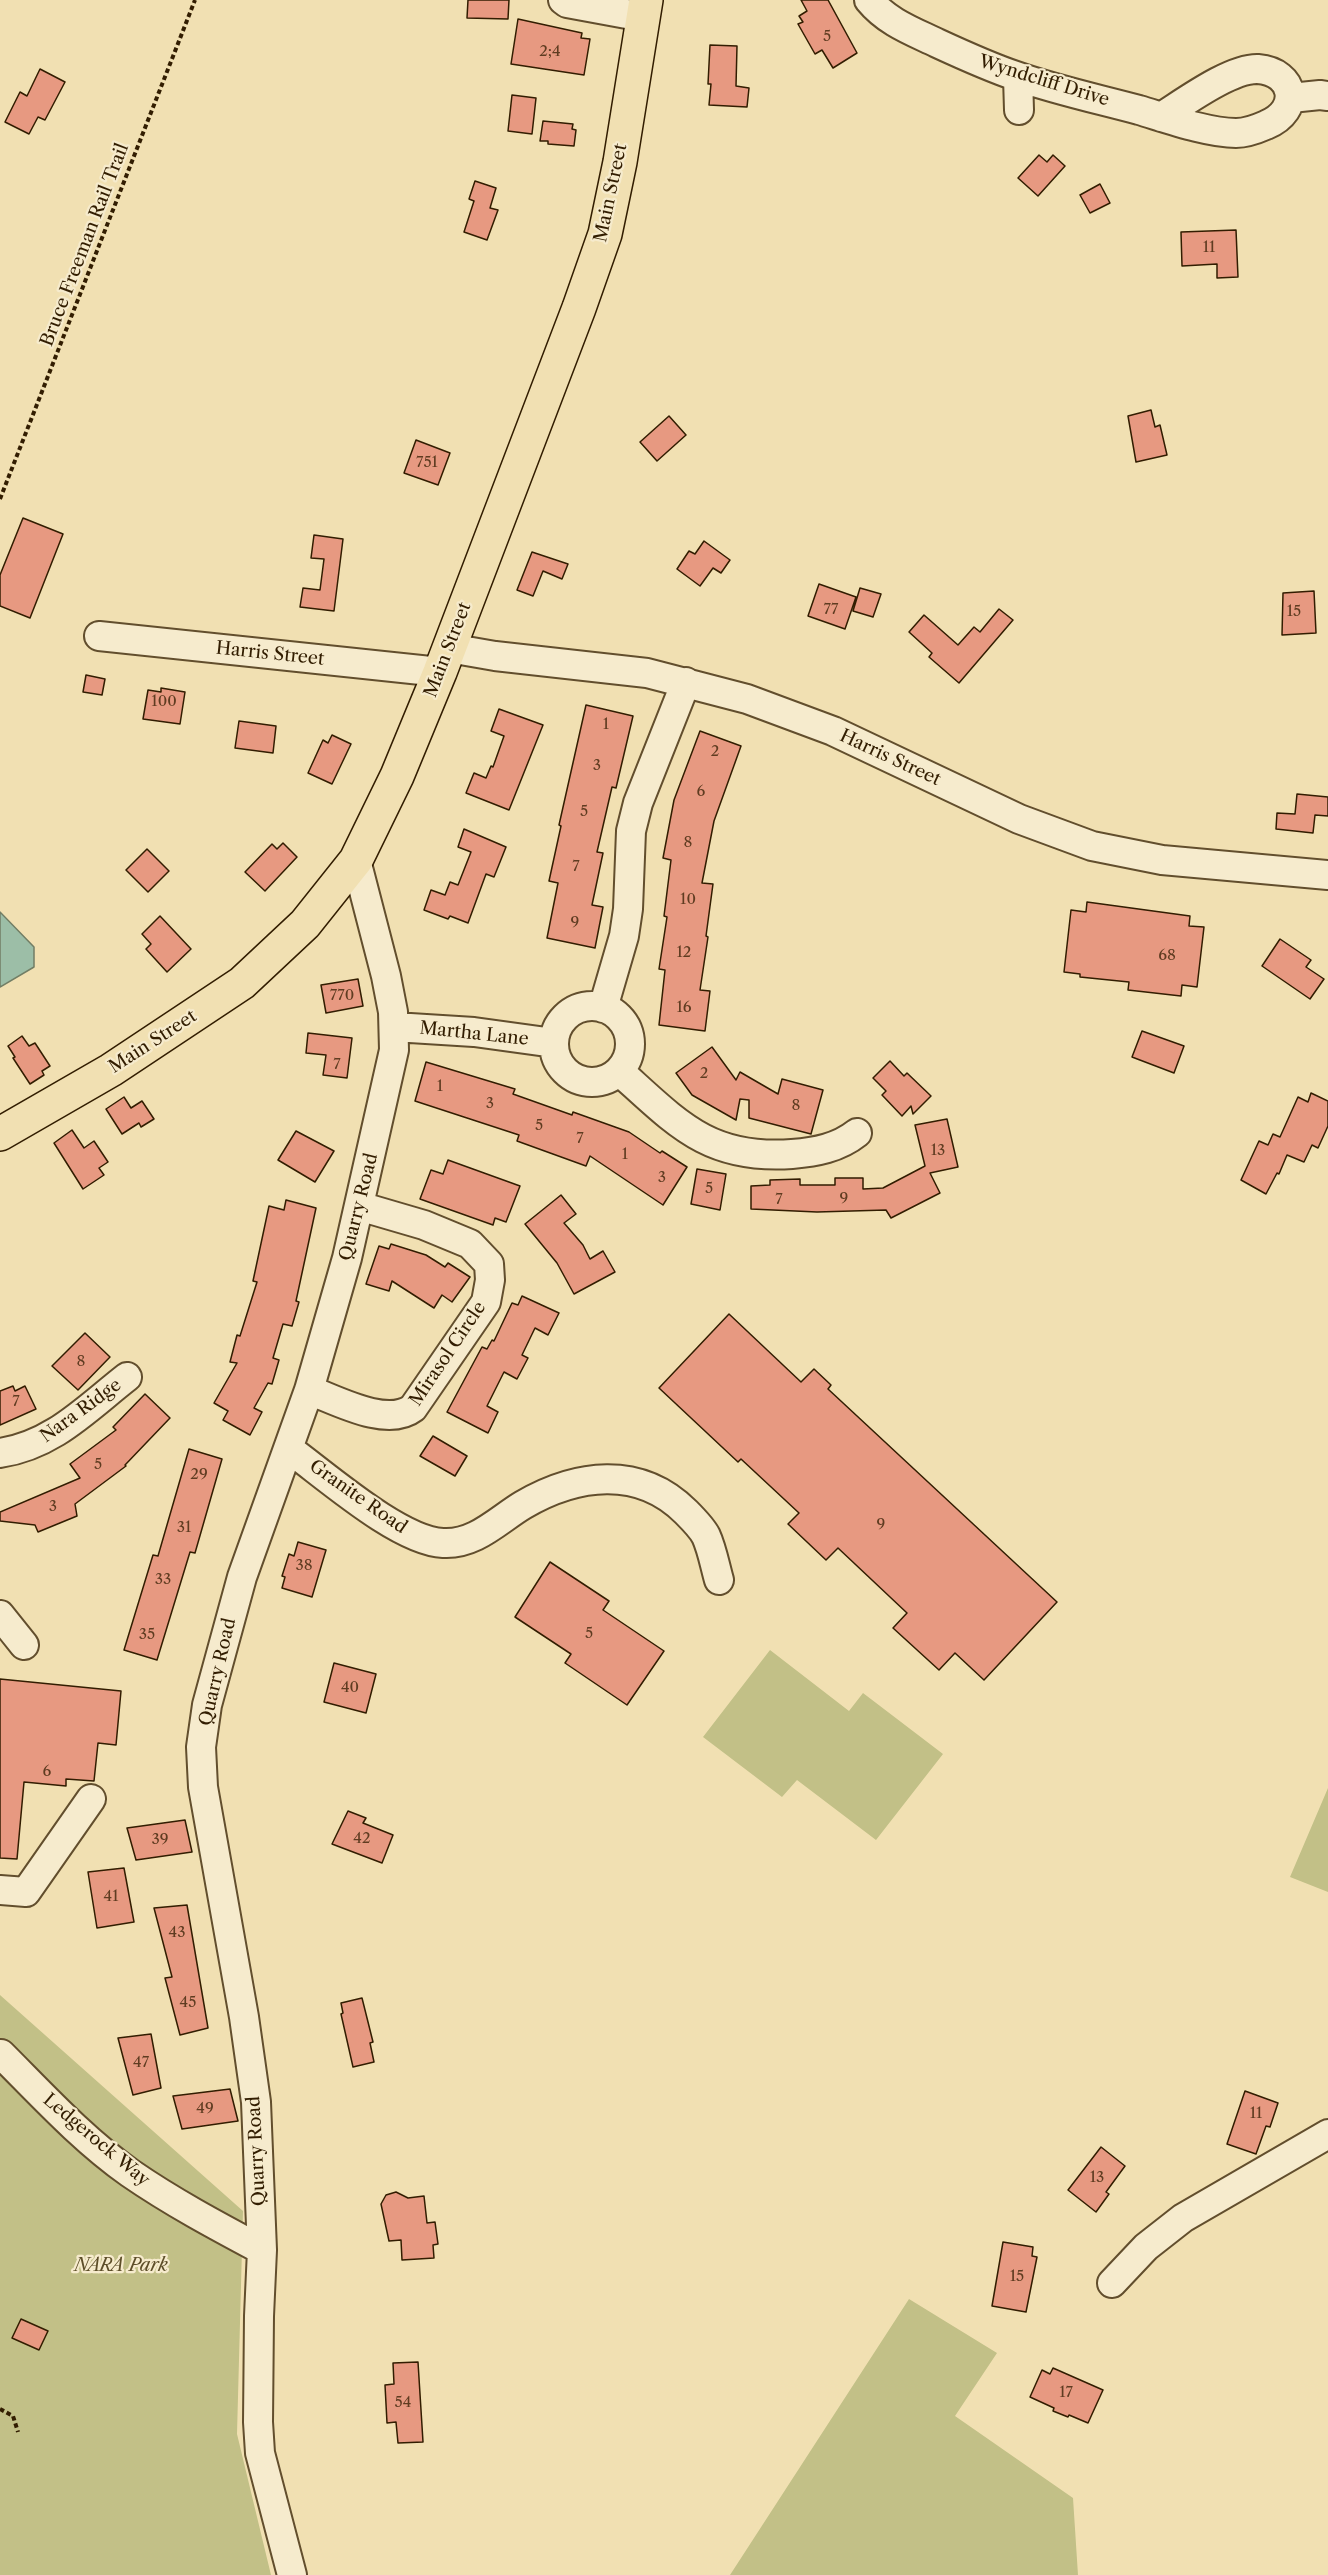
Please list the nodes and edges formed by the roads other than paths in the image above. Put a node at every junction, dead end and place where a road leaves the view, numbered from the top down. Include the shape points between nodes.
1 (563, 0) edge
2 (869, 0) edge
3 (645, 9) edge
4 (1018, 77) junction
5 (1328, 96) edge
6 (1292, 98) junction
7 (1019, 110) dead end
8 (1161, 117) junction
9 (99, 636) dead end
10 (445, 660) junction
11 (686, 682) junction
12 (356, 860) junction
13 (1328, 875) edge
14 (603, 1008) junction
15 (394, 1027) junction
16 (554, 1043) junction
17 (619, 1071) junction
18 (857, 1133) dead end
19 (0, 1134) edge
20 (359, 1206) junction
21 (127, 1377) dead end
22 (309, 1390) junction
23 (289, 1449) junction
24 (0, 1453) edge
25 (719, 1580) dead end
26 (0, 1615) edge
27 (24, 1645) dead end
28 (91, 1799) dead end
29 (0, 1890) edge
30 (1, 2054) edge
31 (1328, 2134) edge
32 (262, 2250) junction
33 (1112, 2283) dead end
34 (292, 2575) edge

1 - 3 street
2 - 4 street, Wyndcliff Drive via 879,12 903,27
3 - 10 main road, Main Street via 604,234
4 - 7 street
4 - 8 street, Wyndcliff Drive
5 - 6 street
6 - 8 street, Wyndcliff Drive via 1276,121 1236,133
6 - 8 street via 1285,82 1257,69 1228,77
9 - 10 street, Harris Street
10 - 11 street, Harris Street via 495,656 625,670
10 - 12 main road, Main Street via 397,776
11 - 13 street, Harris Street via 813,722 1019,819 1092,846 1137,857
11 - 14 street via 638,803 631,831 624,936
12 - 15 street, Quarry Road via 387,976
12 - 19 main road, Main Street via 304,924 242,982 111,1070
14 - 16 street via 580,1008 567,1016
14 - 17 street via 621,1019 630,1039 627,1060
15 - 16 street, Martha Lane
15 - 20 street, Quarry Road via 394,1050
16 - 17 street via 560,1065 577,1079 599,1082
17 - 18 street via 695,1136 732,1151 771,1155 815,1151 839,1145
20 - 22 street, Quarry Road
20 - 22 street, Mirasol Circle via 424,1225 470,1244 489,1264 486,1302 407,1413 377,1415
21 - 24 street, Nara Ridge via 49,1438 22,1450
22 - 23 street, Quarry Road
23 - 25 street, Granite Road via 380,1515 418,1537 443,1543 467,1540 555,1489 593,1478 633,1481 672,1499 690,1516 706,1536
23 - 32 street, Quarry Road via 235,1600 207,1705 201,1747 203,1787 256,2102
26 - 27 street
28 - 29 street via 26,1892
30 - 32 street, Ledgerock Way via 129,2172
31 - 33 street via 1183,2218 1146,2247
32 - 34 street, Quarry Road via 258,2316 260,2453

